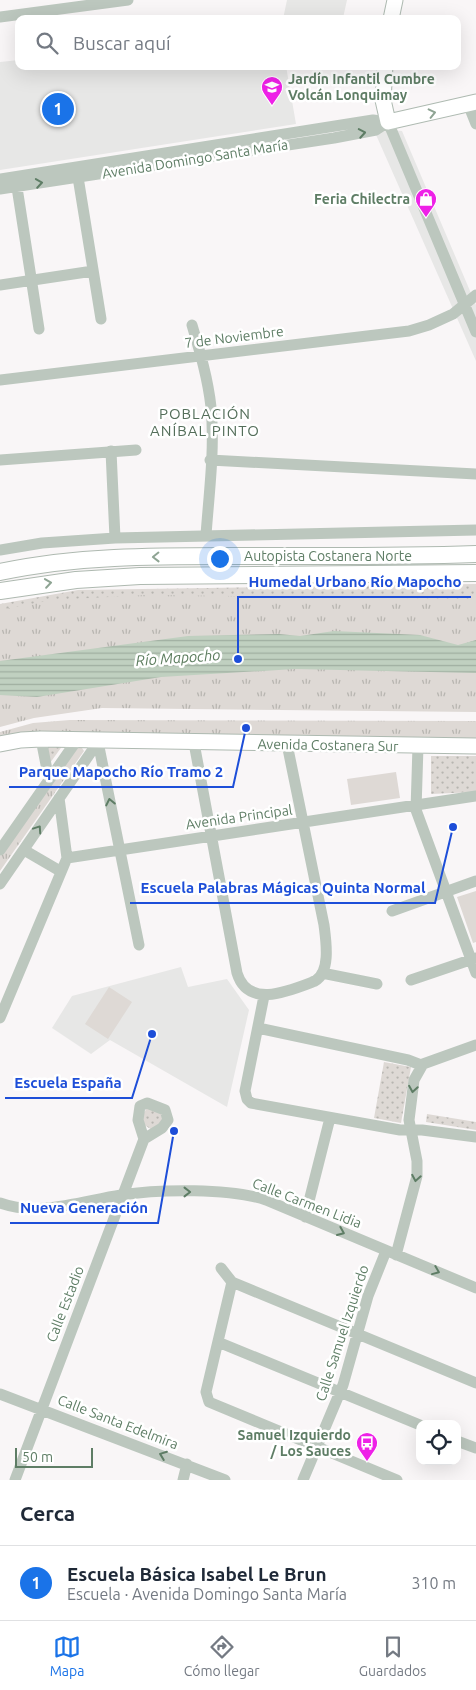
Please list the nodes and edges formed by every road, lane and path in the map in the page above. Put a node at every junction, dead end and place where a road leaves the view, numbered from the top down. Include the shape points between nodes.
1 (123, 0) edge
2 (395, 0) edge
3 (392, 15) edge
4 (0, 17) edge
5 (385, 70) edge
6 (472, 103) edge
7 (388, 122) junction
8 (476, 124) edge
9 (77, 172) junction
10 (0, 179) edge
11 (16, 181) junction
12 (0, 189) edge
13 (93, 271) junction
14 (32, 280) junction
15 (0, 285) edge
16 (476, 295) edge
17 (464, 304) junction
18 (101, 319) dead end
19 (192, 324) dead end
20 (39, 330) dead end
21 (476, 332) edge
22 (201, 356) junction
23 (0, 380) edge
24 (136, 450) dead end
25 (111, 452) junction
26 (0, 460) edge
27 (210, 460) junction
28 (476, 474) edge
29 (476, 530) edge
30 (206, 535) junction
31 (115, 538) junction
32 (0, 550) edge
33 (473, 553) edge
34 (0, 572) edge
35 (476, 573) edge
36 (0, 591) edge
37 (41, 739) junction
38 (77, 740) junction
39 (98, 742) junction
40 (194, 743) junction
41 (0, 744) edge
42 (287, 744) junction
43 (418, 746) junction
44 (476, 746) edge
45 (49, 780) junction
46 (476, 796) edge
47 (59, 798) junction
48 (415, 804) junction
49 (303, 822) junction
50 (212, 836) junction
51 (120, 849) junction
52 (0, 850) edge
53 (24, 850) junction
54 (67, 858) junction
55 (60, 870) junction
56 (476, 881) edge
57 (0, 884) edge
58 (446, 892) junction
59 (392, 911) dead end
60 (139, 945) dead end
61 (474, 959) edge
62 (322, 973) junction
63 (476, 973) edge
64 (411, 980) dead end
65 (377, 984) dead end
66 (264, 996) junction
67 (0, 1018) edge
68 (258, 1028) junction
69 (476, 1045) edge
70 (421, 1065) junction
71 (330, 1118) junction
72 (410, 1130) junction
73 (476, 1137) edge
74 (144, 1139) dead end
75 (123, 1194) junction
76 (0, 1203) edge
77 (305, 1217) junction
78 (391, 1253) junction
79 (221, 1268) dead end
80 (232, 1282) junction
81 (476, 1288) edge
82 (357, 1333) junction
83 (218, 1342) junction
84 (476, 1383) edge
85 (340, 1392) junction
86 (0, 1394) edge
87 (42, 1409) junction
88 (416, 1423) edge
89 (461, 1442) edge
90 (316, 1447) junction
91 (476, 1448) edge
92 (187, 1464) junction
93 (15, 1480) edge
94 (183, 1480) edge
95 (225, 1480) edge
96 (302, 1480) edge
97 (396, 1480) edge

1 - 4 street
2 - 3 main road
5 - 7 main road via 383,100
7 -> 6 main road, Avenida Domingo Santa María
6 - 8 street
7 - 9 street, Avenida Domingo Santa María via 376,130 333,133
7 - 17 street
9 - 11 street, Avenida Domingo Santa María
9 - 13 street
10 - 11 street, Avenida Domingo Santa María
11 - 12 street, Avenida Domingo Santa María
11 - 14 street
13 - 14 street
13 - 18 street
14 - 15 street
14 - 20 street
16 - 17 street, 7 de Noviembre
17 - 21 street
17 - 22 street, 7 de Noviembre via 453,314 409,330
19 - 22 street
22 - 23 street, 7 de Noviembre
22 - 27 street via 211,408
24 - 25 street
25 - 26 street
25 - 31 street
27 - 28 street
27 - 30 street
29 - 30 street
30 - 31 street
31 - 32 street
33 -> 34 highway, Autopista Costanera Norte via 396,557 135,557 72,561
36 -> 35 highway, Autopista Costanera Norte via 76,580 140,576
37 - 38 main road, Avenida Costanera Sur
37 - 41 main road, Avenida Costanera Sur
37 - 45 street
38 - 39 main road, Avenida Costanera Sur
38 - 45 street
39 - 40 main road, Avenida Costanera Sur
39 - 47 street
51 -> 39 street
40 - 42 main road, Avenida Costanera Sur
40 - 50 street
42 - 43 main road, Avenida Costanera Sur
42 - 49 street
43 - 44 main road, Avenida Costanera Sur
43 - 48 street
45 - 52 street
46 - 48 street, Avenida Principal
53 -> 47 street
47 - 54 street
48 - 49 street, Avenida Principal
48 - 58 street
49 - 50 street, Avenida Principal
49 - 62 street via 326,936
50 - 51 street, Avenida Principal
50 - 66 street via 237,973 248,990
51 - 54 street, Avenida Principal
51 - 60 street
53 - 55 street
53 - 57 street
54 - 55 street
55 - 67 street
56 - 58 street
58 - 59 street
58 - 61 street
61 - 63 street
61 - 64 street
62 - 65 street
62 - 66 street via 315,982
66 - 68 street
68 - 70 street
68 - 71 street via 246,1099 255,1105
69 - 70 street
70 -> 72 street via 413,1088
71 - 72 street
71 - 77 street
72 - 73 street
72 -> 78 street, Calle Samuel Izquierdo via 417,1171
74 - 75 street, Calle Estadio
75 - 76 street, Calle Carmen Lidia via 30,1209
75 -> 77 street, Calle Carmen Lidia via 240,1193
75 - 87 street, Calle Estadio
77 -> 78 street, Calle Carmen Lidia
78 -> 81 street, Calle Carmen Lidia
78 - 82 street, Calle Samuel Izquierdo via 370,1289
79 - 80 street
80 - 82 street
80 - 83 street
82 - 84 street
82 - 85 street, Calle Samuel Izquierdo
83 - 85 street
83 - 90 street via 207,1399 212,1404
85 - 88 street
85 - 90 street, Calle Samuel Izquierdo
86 - 87 street, Calle Santa Edelmira
92 -> 87 street, Calle Santa Edelmira
87 - 93 street, Calle Estadio
89 - 91 street
90 - 96 street, Calle Samuel Izquierdo
90 - 97 street
92 - 94 street
92 - 95 street, Calle Santa Edelmira

